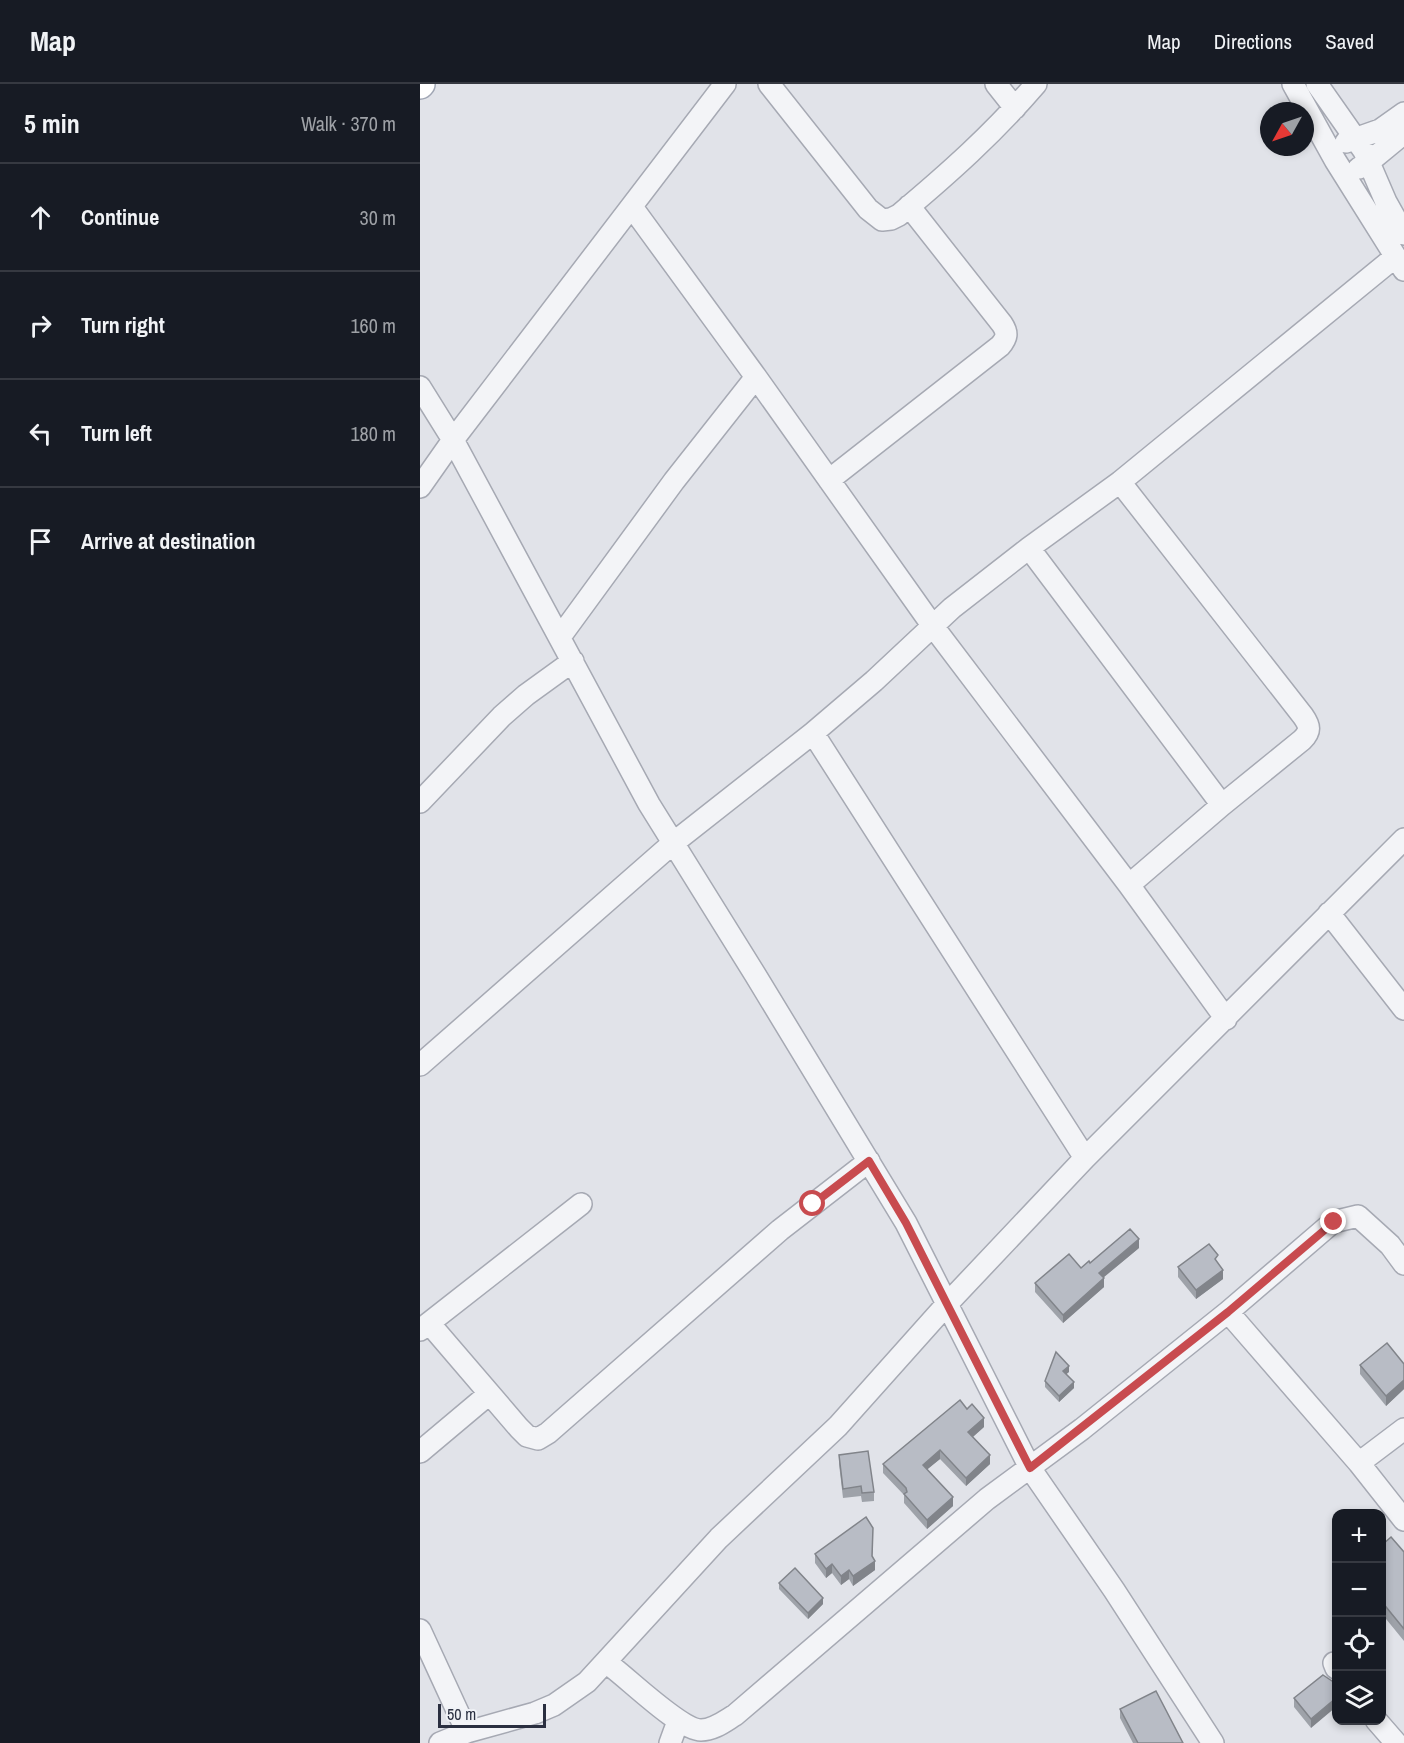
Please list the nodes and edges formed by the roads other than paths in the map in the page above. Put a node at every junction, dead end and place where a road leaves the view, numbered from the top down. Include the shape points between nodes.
1 (725, 84) edge
2 (769, 84) edge
3 (996, 84) edge
4 (1036, 84) edge
5 (1293, 84) edge
6 (1317, 84) edge
7 (1015, 108) junction
8 (1404, 113) edge
9 (1404, 133) edge
10 (1357, 138) junction
11 (1369, 162) junction
12 (1337, 163) junction
13 (909, 206) junction
14 (632, 207) junction
15 (1404, 234) edge
16 (1400, 264) edge
17 (756, 377) junction
18 (420, 387) edge
19 (453, 440) junction
20 (829, 480) junction
21 (1120, 482) junction
22 (420, 487) edge
23 (1029, 548) junction
24 (932, 625) junction
25 (560, 636) junction
26 (573, 661) junction
27 (813, 733) junction
28 (420, 802) edge
29 (1222, 805) junction
30 (1404, 839) edge
31 (672, 843) junction
32 (1129, 885) junction
33 (1329, 913) junction
34 (1404, 1009) edge
35 (1226, 1019) junction
36 (420, 1065) edge
37 (1085, 1158) junction
38 (869, 1161) junction
39 (581, 1204) dead end
40 (1404, 1264) edge
41 (947, 1304) junction
42 (1228, 1312) junction
43 (425, 1327) edge
44 (489, 1394) junction
45 (1404, 1429) edge
46 (420, 1452) edge
47 (1359, 1463) junction
48 (1030, 1468) junction
49 (1404, 1520) edge
50 (420, 1630) edge
51 (607, 1663) junction
52 (678, 1721) junction
53 (1380, 1725) edge
54 (468, 1732) junction
55 (440, 1743) edge
56 (670, 1743) edge
57 (1213, 1743) edge
58 (1396, 1743) edge

1 - 14 street
2 - 13 street via 874,215 882,220 891,219
3 - 7 street
4 - 7 street
5 - 12 street
6 - 10 street
7 - 13 street via 970,154
8 - 10 street via 1380,130
9 - 11 street
10 - 11 street
10 - 12 street via 1341,144
11 - 12 street via 1354,169
11 - 15 street
12 - 16 street
13 - 20 street via 1002,324 1006,335 1000,346
14 - 17 street
14 - 19 street
16 - 21 street
17 - 20 street
17 - 25 street
18 - 19 street
19 - 22 street
19 - 25 street
20 - 24 street
21 - 23 street
21 - 29 street via 1310,728 1302,740
23 - 24 street
23 - 29 street
24 - 27 street
24 - 32 street
25 - 26 street
26 - 28 street via 502,716
26 - 31 street
27 - 31 street
27 - 37 street
29 - 32 street
30 - 33 street
31 - 36 street
31 - 38 street
32 - 35 street
33 - 34 street
33 - 35 street
35 - 37 street
37 - 41 street
38 - 41 street
38 - 44 street via 780,1230 542,1437 527,1436
39 - 43 street
40 - 42 street via 1390,1245 1358,1216 1334,1222
41 - 48 street
41 - 51 street via 837,1426 719,1538
42 - 47 street
42 - 48 street
43 - 44 street
44 - 46 street
45 - 47 street
47 - 49 street
48 - 52 street via 978,1506 735,1714 703,1730
48 - 57 street
50 - 54 street
51 - 52 street
51 - 54 street via 554,1705
52 - 56 street
53 - 58 street
54 - 55 street

